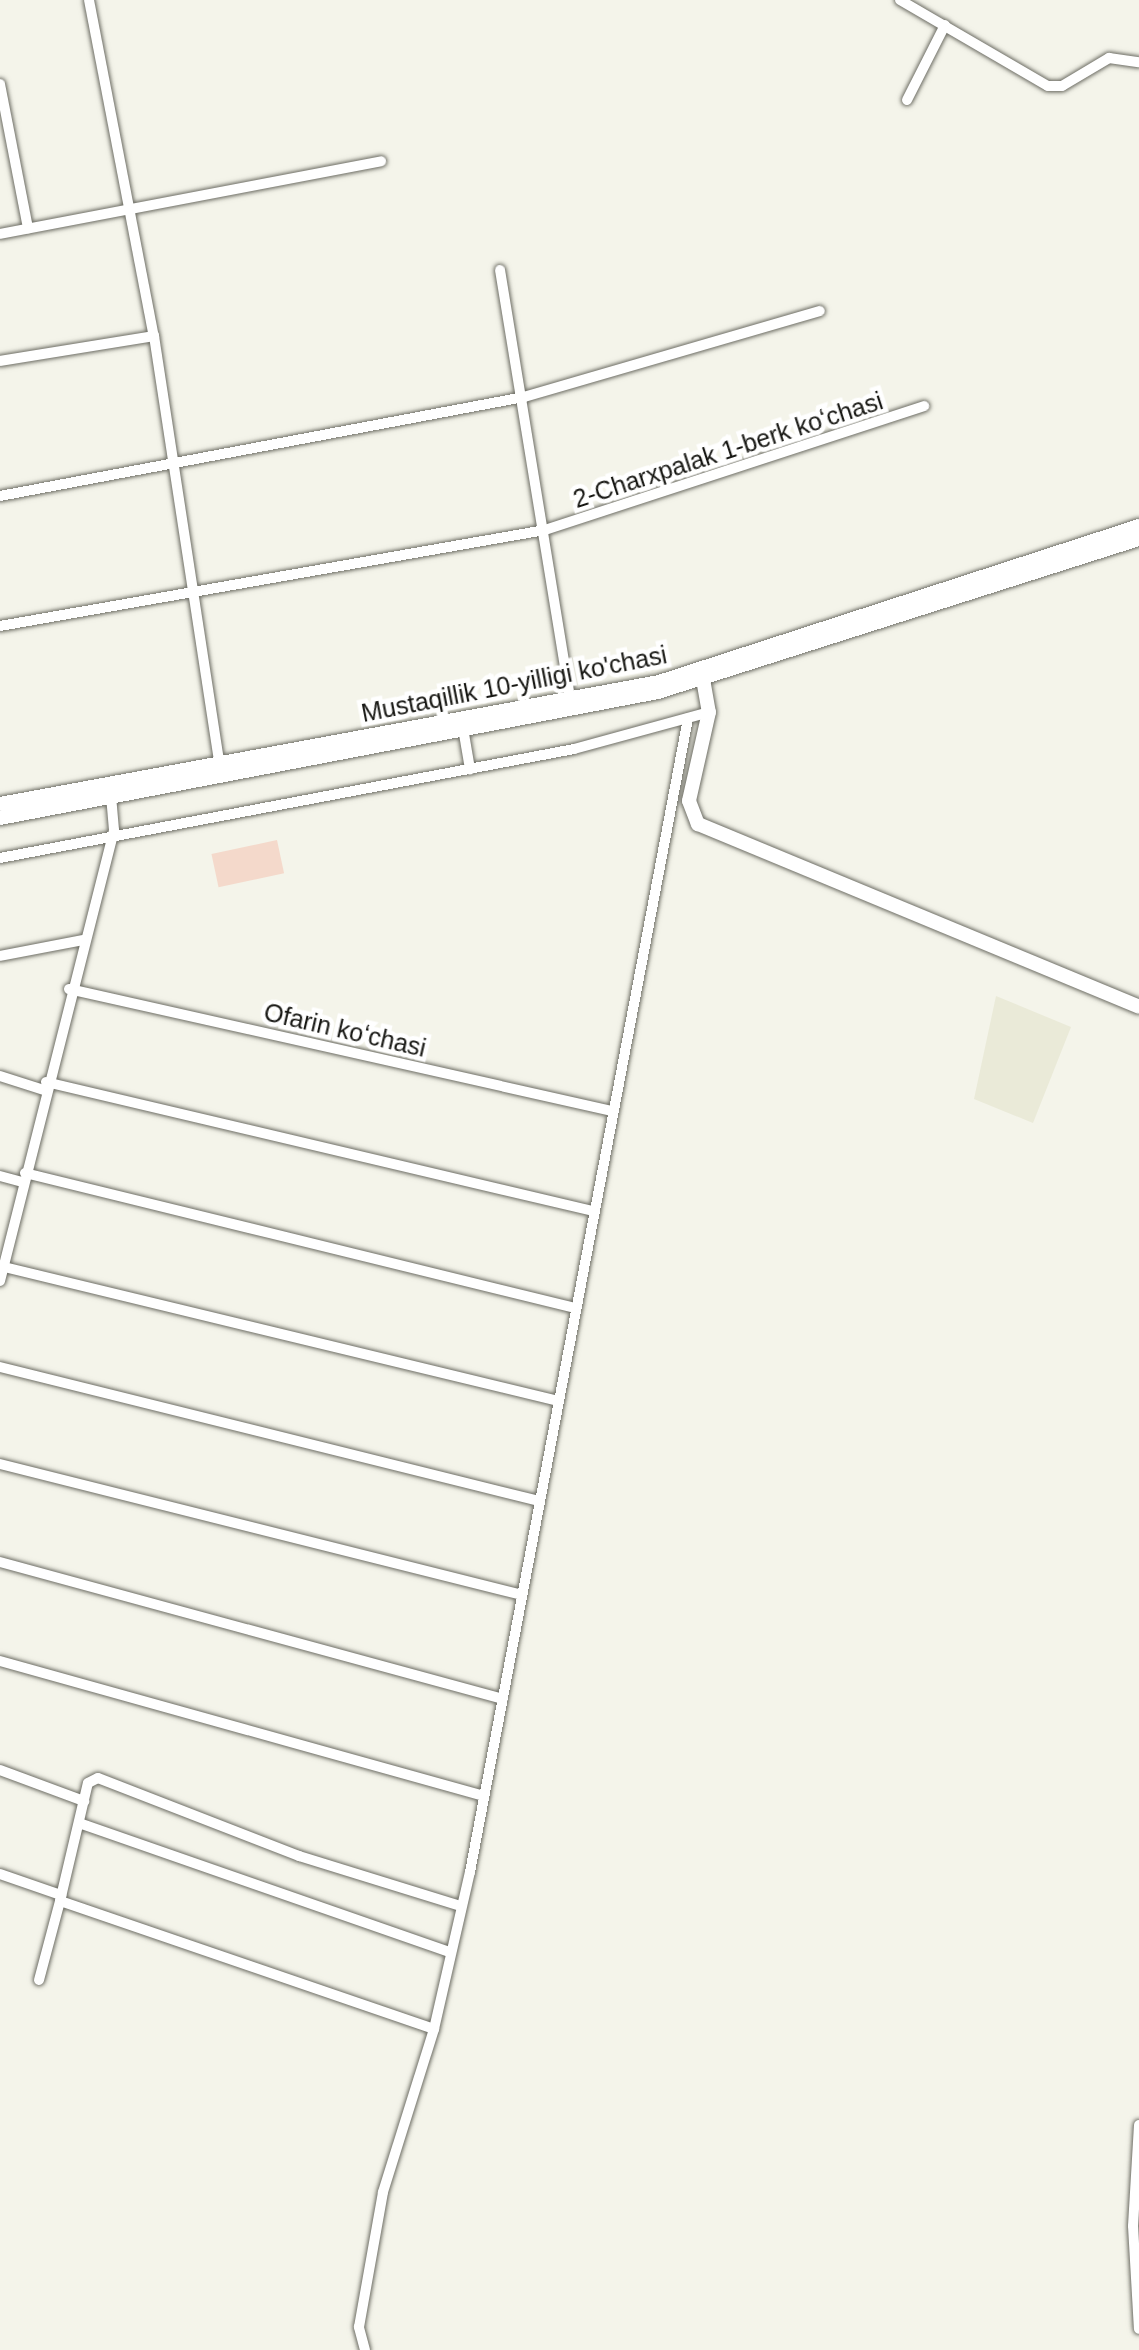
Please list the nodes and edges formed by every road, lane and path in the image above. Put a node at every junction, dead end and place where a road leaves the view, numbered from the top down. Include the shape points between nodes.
1 (89, 0) edge
2 (900, 0) edge
3 (945, 25) junction
4 (1139, 62) edge
5 (0, 84) edge
6 (907, 100) dead end
7 (381, 161) dead end
8 (130, 207) junction
9 (28, 228) junction
10 (0, 234) edge
11 (500, 270) dead end
12 (820, 311) dead end
13 (154, 336) junction
14 (0, 361) edge
15 (524, 397) junction
16 (924, 406) dead end
17 (174, 466) junction
18 (0, 496) edge
19 (1139, 526) edge
20 (545, 530) junction
21 (1139, 539) edge
22 (193, 590) junction
23 (0, 626) edge
24 (703, 679) junction
25 (570, 697) junction
26 (710, 712) junction
27 (688, 718) junction
28 (464, 734) junction
29 (219, 763) junction
30 (470, 769) junction
31 (111, 803) junction
32 (0, 804) edge
33 (0, 818) edge
34 (113, 834) junction
35 (0, 858) edge
36 (82, 940) junction
37 (0, 956) edge
38 (68, 989) junction
39 (1139, 1007) edge
40 (0, 1076) edge
41 (45, 1086) junction
42 (612, 1110) junction
43 (0, 1176) edge
44 (24, 1178) junction
45 (593, 1211) junction
46 (2, 1267) edge
47 (0, 1281) edge
48 (575, 1308) junction
49 (0, 1367) edge
50 (558, 1401) junction
51 (0, 1464) edge
52 (539, 1501) junction
53 (0, 1562) edge
54 (522, 1594) junction
55 (0, 1661) edge
56 (503, 1699) junction
57 (0, 1770) edge
58 (484, 1796) junction
59 (84, 1800) junction
60 (79, 1823) junction
61 (0, 1874) edge
62 (60, 1898) junction
63 (461, 1906) junction
64 (450, 1952) junction
65 (39, 1980) dead end
66 (434, 2029) junction
67 (1139, 2125) edge
68 (1139, 2329) edge
69 (365, 2350) edge

1 - 8 street
2 - 3 street
3 - 4 street via 1048,86 1062,86 1109,58
3 - 6 street
5 - 9 street
7 - 8 street
8 - 9 street
8 - 13 street
9 - 10 street
11 - 15 street
12 - 15 street
13 - 14 street
13 - 17 street
15 - 17 street
15 - 20 street
16 - 20 street, 2-Charxpalak 1-berk koʻchasi
17 - 18 street
17 - 22 street
19 - 25 main road, Mustaqillik 10-yilligi ko'chasi via 659,682
20 - 22 street, 2-Charxpalak 1-berk koʻchasi
20 - 25 street
21 - 24 main road, Mustaqillik 10-yilligi ko'chasi
22 - 23 street, 2-Charxpalak 1-berk koʻchasi
22 - 29 street
24 - 26 main road
24 - 28 main road, Mustaqillik 10-yilligi ko'chasi
25 - 29 main road, Mustaqillik 10-yilligi ko'chasi
26 - 27 street
26 - 39 main road via 689,802 698,824
27 - 30 street
27 - 42 street
28 - 30 street
28 - 31 main road, Mustaqillik 10-yilligi ko'chasi
29 - 32 main road, Mustaqillik 10-yilligi ko'chasi
30 - 34 street
31 - 33 main road, Mustaqillik 10-yilligi ko'chasi
31 - 34 street
34 - 35 street
34 - 36 street
36 - 37 street
36 - 38 street
38 - 41 street
38 - 42 street, Ofarin koʻchasi
40 - 41 street
41 - 44 street
41 - 45 street
42 - 45 street
43 - 44 street
44 - 46 street
44 - 48 street
45 - 48 street
46 - 47 street
46 - 50 street
48 - 50 street
49 - 52 street
50 - 52 street
51 - 54 street
52 - 54 street
53 - 56 street
54 - 56 street
55 - 58 street
56 - 58 street
57 - 59 street
58 - 63 street
59 - 60 street
59 - 63 street via 88,1783 101,1778 299,1856
60 - 62 street
60 - 64 street
61 - 62 street
62 - 65 street
62 - 66 street
63 - 64 street
64 - 66 street
66 - 69 street via 383,2192 359,2327
67 - 68 street via 1133,2226

